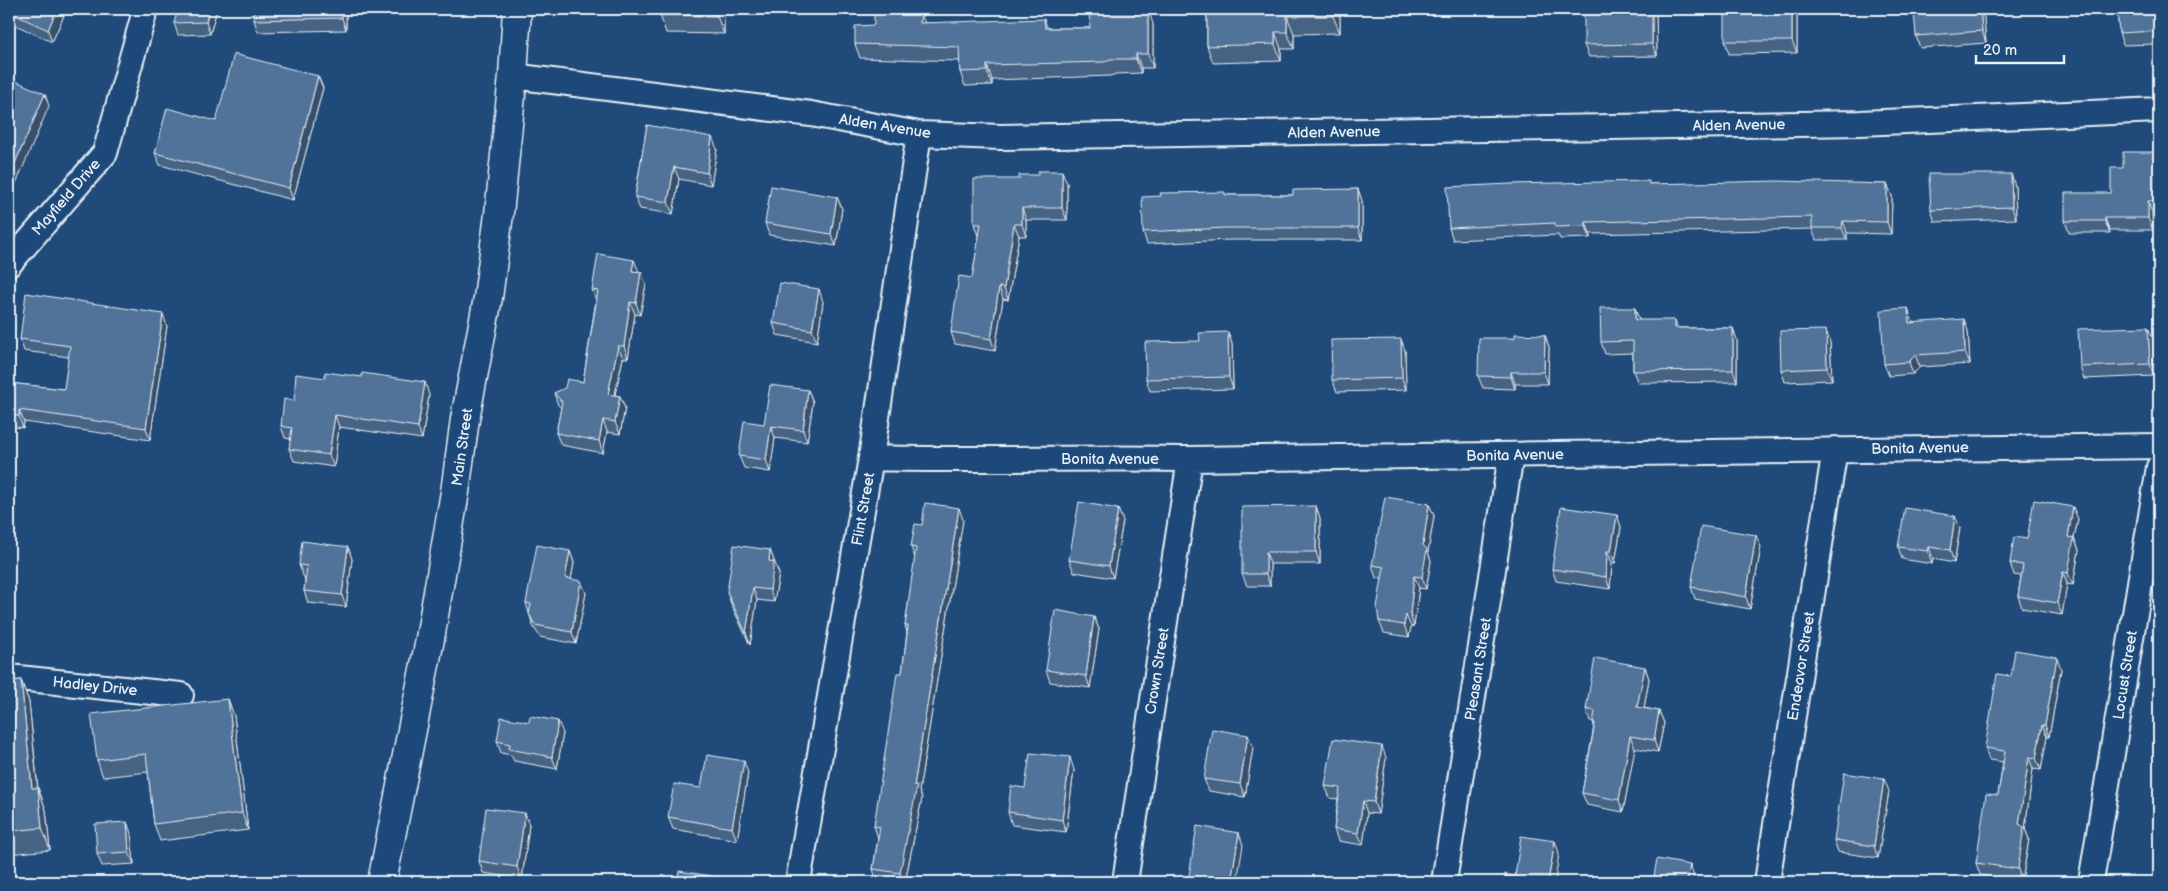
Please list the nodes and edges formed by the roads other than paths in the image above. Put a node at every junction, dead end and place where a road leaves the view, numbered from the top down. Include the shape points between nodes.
1 (144, 9) edge
2 (517, 9) edge
3 (513, 76) junction
4 (2159, 110) edge
5 (918, 134) junction
6 (9, 264) edge
7 (2159, 446) edge
8 (1835, 449) junction
9 (1511, 455) junction
10 (871, 458) junction
11 (1190, 459) junction
12 (2159, 467) edge
13 (9, 677) edge
14 (181, 695) dead end
15 (382, 882) edge
16 (798, 882) edge
17 (1125, 882) edge
18 (1444, 882) edge
19 (1767, 882) edge
20 (2091, 882) edge

1 - 6 street, Mayfield Drive via 105,153
2 - 3 main road, Main Street
3 - 5 street, Alden Avenue via 811,114
3 - 15 main road, Main Street via 488,298 430,639
4 - 5 street, Alden Avenue via 1840,123 1091,136
5 - 10 street, Flint Street
7 - 8 street, Bonita Avenue
8 - 9 street, Bonita Avenue
8 - 19 street, Endeavor Street
9 - 11 street, Bonita Avenue
9 - 18 street, Pleasant Street
10 - 11 street, Bonita Avenue
10 - 16 street, Flint Street
11 - 17 street, Crown Street
12 - 20 street, Locust Street
13 - 14 street, Hadley Drive

